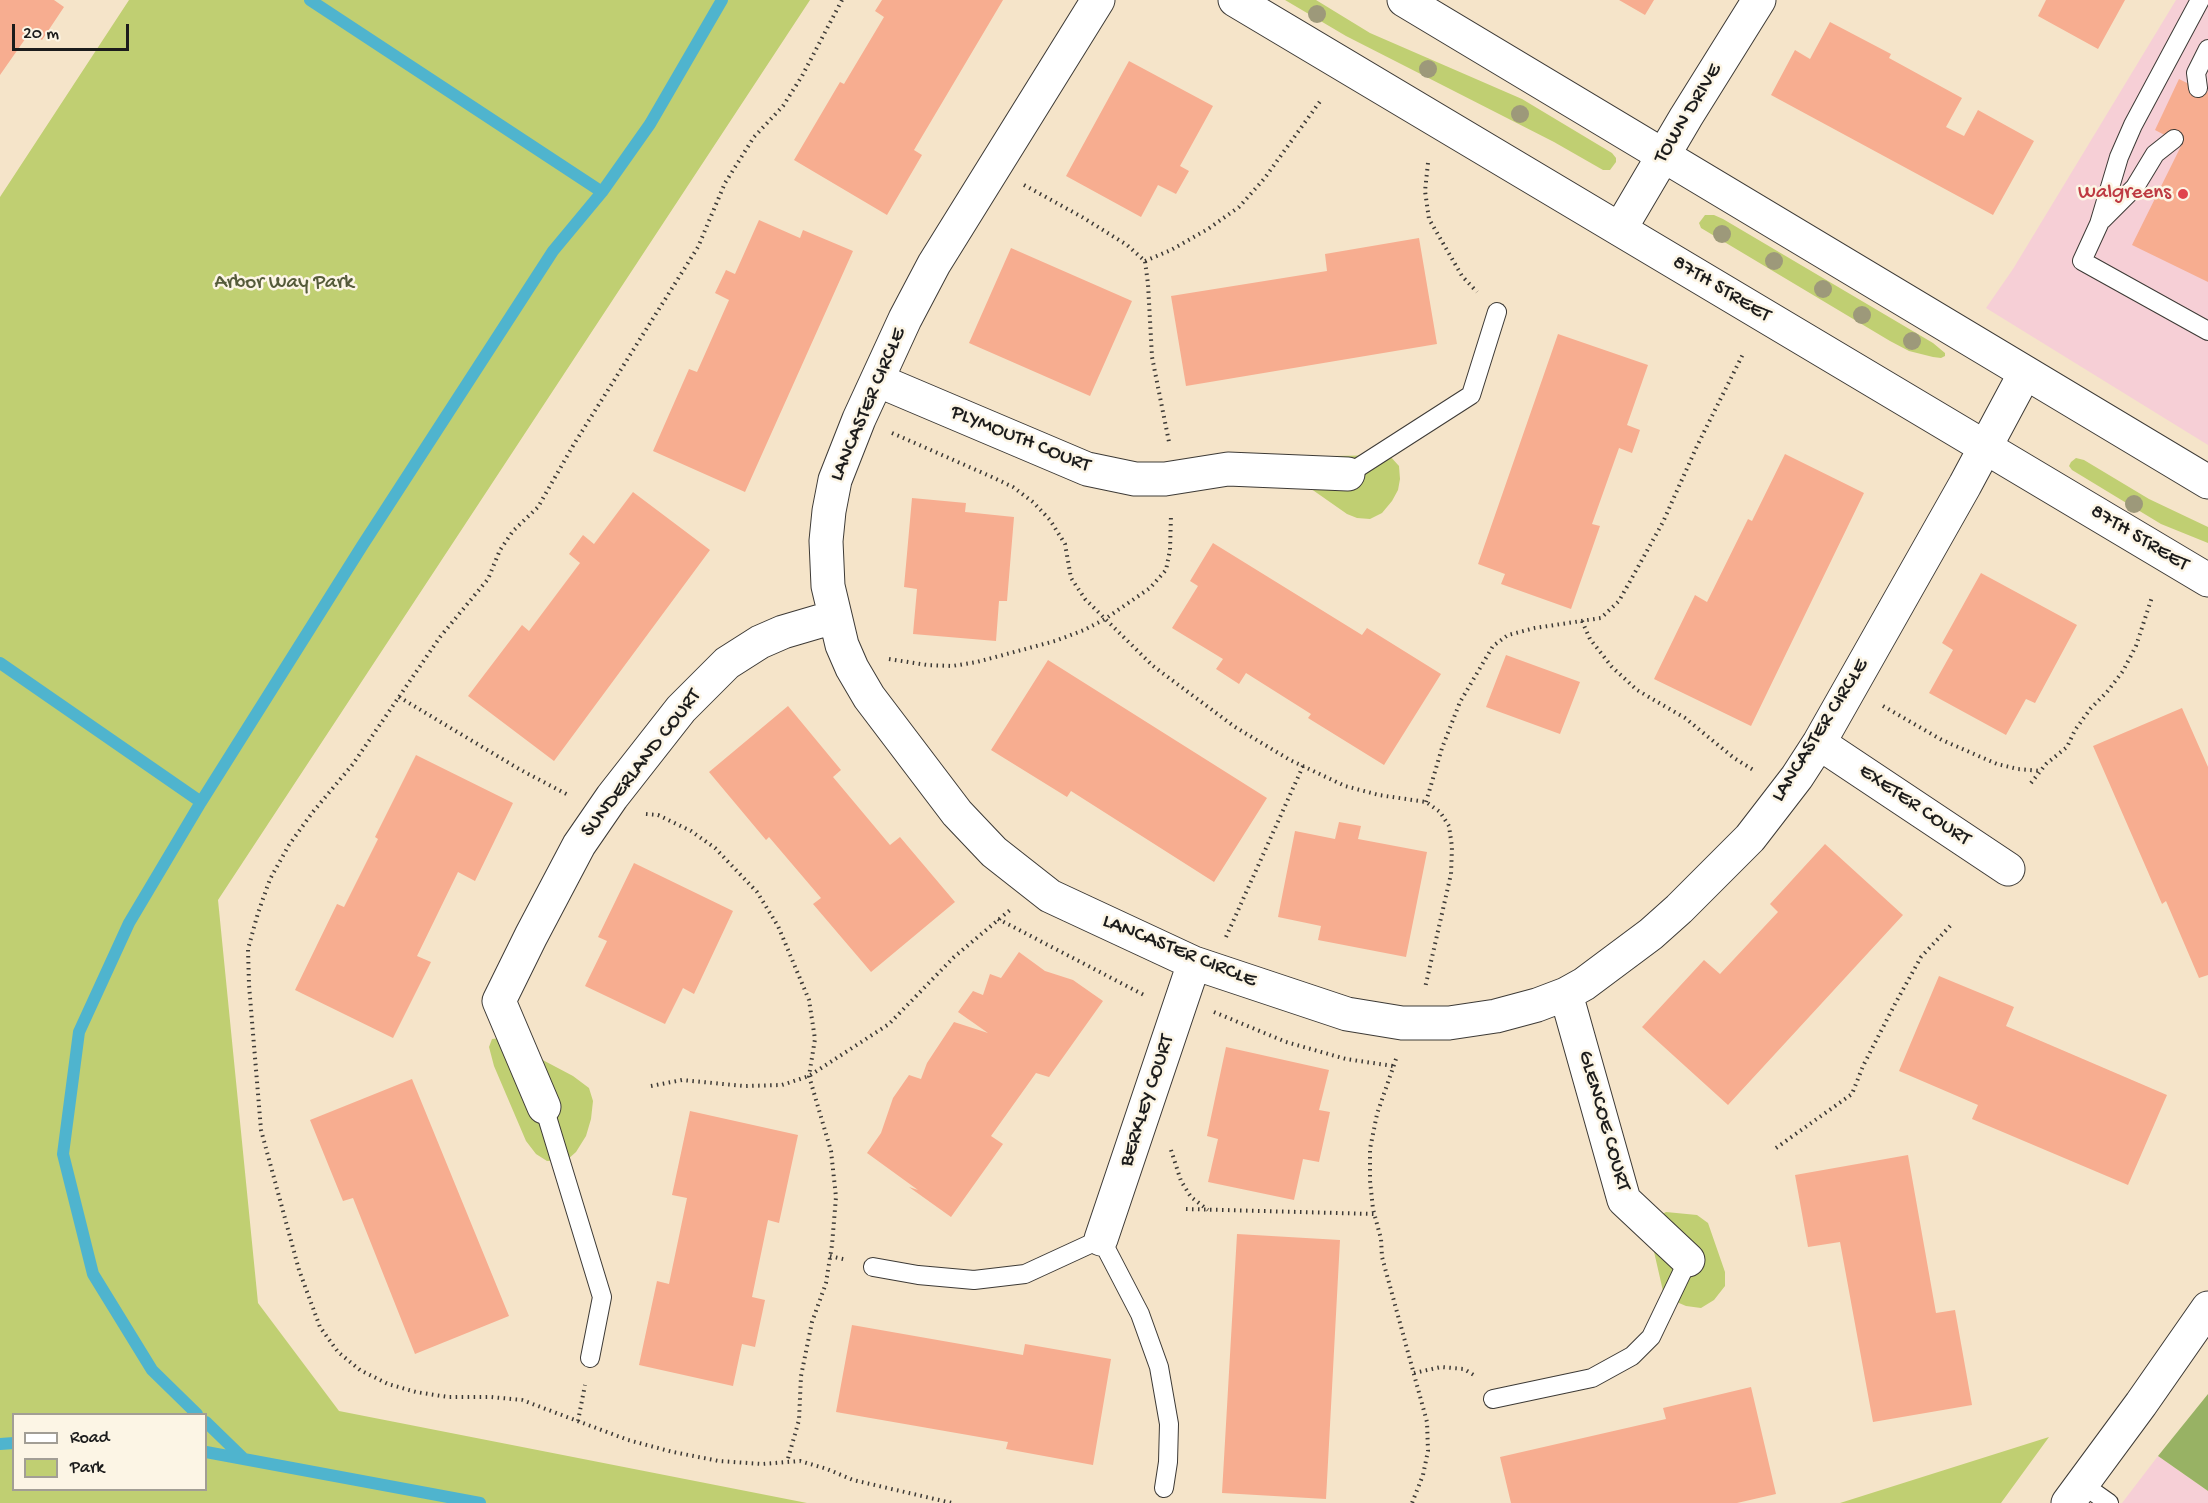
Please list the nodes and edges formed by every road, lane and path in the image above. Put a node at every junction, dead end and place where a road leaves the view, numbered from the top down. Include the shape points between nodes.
1 (1098, 0) edge
2 (1235, 0) edge
3 (1404, 0) edge
4 (1759, 0) edge
5 (2200, 0) edge
6 (2208, 50) edge
7 (2193, 81) dead end
8 (1321, 100) dead end
9 (2166, 136) dead end
10 (1664, 155) junction
11 (1428, 164) dead end
12 (1015, 180) dead end
13 (2099, 224) junction
14 (1620, 229) junction
15 (1145, 261) junction
16 (1497, 312) joint
17 (2208, 331) edge
18 (1744, 352) dead end
19 (2025, 373) junction
20 (877, 380) junction
21 (884, 429) dead end
22 (1985, 448) junction
23 (1171, 452) dead end
24 (1348, 474) joint
25 (2208, 482) edge
26 (1171, 511) dead end
27 (2208, 580) edge
28 (2152, 597) dead end
29 (834, 617) junction
30 (1105, 619) junction
31 (1582, 621) junction
32 (882, 657) dead end
33 (399, 697) dead end
34 (1881, 705) dead end
35 (1819, 743) junction
36 (1303, 766) junction
37 (2041, 771) junction
38 (1759, 774) dead end
39 (2031, 783) dead end
40 (576, 800) dead end
41 (1426, 802) junction
42 (650, 805) dead end
43 (2008, 869) dead end
44 (1012, 908) dead end
45 (998, 919) junction
46 (1951, 925) dead end
47 (1226, 938) dead end
48 (1194, 963) junction
49 (1424, 994) dead end
50 (1566, 994) junction
51 (1151, 999) dead end
52 (1211, 1011) dead end
53 (1397, 1056) dead end
54 (1393, 1066) junction
55 (809, 1076) junction
56 (651, 1086) dead end
57 (544, 1107) joint
58 (1167, 1147) dead end
59 (1776, 1148) dead end
60 (1186, 1209) dead end
61 (1208, 1210) junction
62 (1374, 1214) junction
63 (1101, 1239) junction
64 (1688, 1260) joint
65 (873, 1267) dead end
66 (2208, 1308) edge
67 (590, 1358) joint
68 (1414, 1373) junction
69 (1493, 1399) joint
70 (578, 1421) dead end
71 (788, 1462) dead end
72 (1164, 1488) dead end
73 (2074, 1494) edge
74 (1412, 1503) edge
75 (2109, 1503) edge

1 - 20 street, LANCASTER CIRCLE via 934,264
2 - 14 street, 87TH STREET
3 - 10 street
4 - 10 street, TOWN DRIVE
5 - 13 lane via 2133,125
6 - 7 lane
8 - 15 path via 1239,207 1208,229
9 - 13 lane via 2134,187
10 - 14 street, TOWN DRIVE
10 - 19 street
11 - 16 path via 1425,191 1430,219 1462,276
12 - 15 path via 1082,217
13 - 17 lane via 2082,261
14 - 22 street, 87TH STREET
15 - 23 path via 1152,357
16 - 24 lane via 1471,395
18 - 31 path via 1663,522 1619,601 1601,618
19 - 22 street, LANCASTER CIRCLE
19 - 25 street
20 - 24 street, PLYMOUTH COURT via 1087,469 1165,479 1228,470
20 - 29 street, LANCASTER CIRCLE via 852,432 829,511 828,586
21 - 30 path via 1013,487 1033,502 1065,544 1071,578
22 - 27 street, 87TH STREET
22 - 35 street, LANCASTER CIRCLE
26 - 30 path via 1166,570 1150,588
28 - 37 path via 2123,671 2091,708 2067,747
29 - 48 street, LANCASTER CIRCLE via 848,659 869,697 957,813 994,852 1050,896
29 - 57 street, SUNDERLAND COURT via 759,642 727,663 681,709 579,845 499,1001
30 - 32 path via 1055,641 960,665 927,666
30 - 36 path via 1153,666 1235,728
31 - 38 path via 1590,639 1612,667 1637,690 1685,718
31 - 41 path via 1508,635 1494,646 1460,702
33 - 40 path
34 - 37 path via 1942,740 1998,764
35 - 43 street, EXETER COURT
35 - 50 street, LANCASTER CIRCLE via 1750,838 1679,909 1651,934
36 - 41 path via 1345,786
36 - 47 path
37 - 39 path
41 - 49 path via 1440,812 1449,826 1452,847 1451,874
42 - 55 path via 643,814 658,815 715,848 757,892 778,926 809,1000 814,1039
44 - 45 path
45 - 51 path
45 - 55 path via 889,1023
46 - 59 path via 1921,957 1852,1094
48 - 50 street, LANCASTER CIRCLE via 1347,1014 1402,1023 1449,1023 1496,1016
48 - 63 street, BERKLEY COURT
50 - 64 street, GLENCOE COURT via 1624,1200
52 - 54 path via 1286,1042 1346,1059
53 - 54 path
54 - 62 path via 1370,1149
55 - 56 path via 782,1085 682,1080
55 - 71 path via 831,1151 836,1197 826,1283 812,1322
57 - 67 lane via 602,1297
58 - 61 path via 1173,1151 1181,1181 1191,1197
60 - 61 path
61 - 62 path
62 - 68 path
63 - 65 lane via 1025,1274 974,1280
63 - 72 lane via 1140,1314 1159,1367 1169,1424
64 - 69 lane via 1651,1337 1632,1356 1592,1378
66 - 73 street
67 - 70 path
68 - 69 path via 1441,1367 1464,1369 1488,1383
68 - 74 path via 1427,1422 1428,1450
73 - 75 lane

